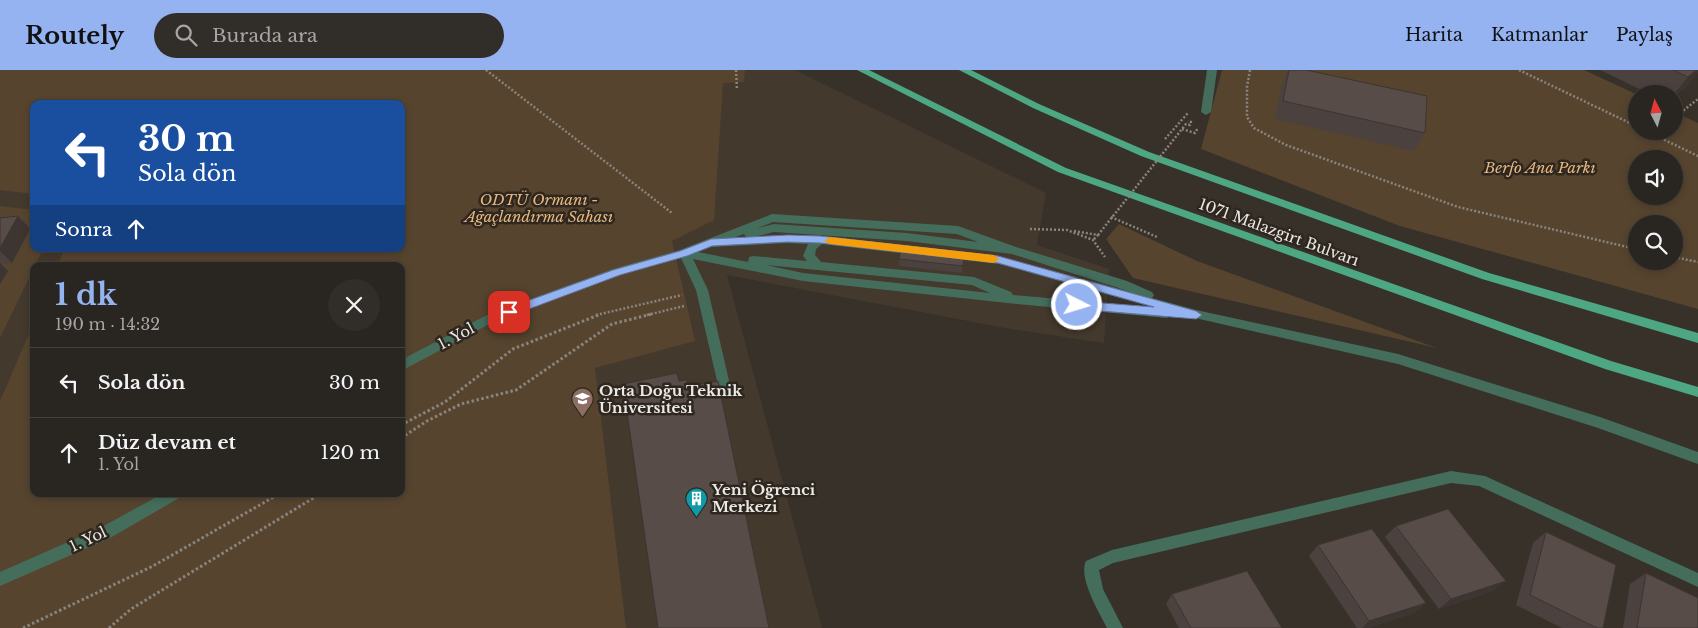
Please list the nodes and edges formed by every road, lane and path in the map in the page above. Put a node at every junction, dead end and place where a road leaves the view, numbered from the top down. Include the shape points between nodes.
1 (486, 70) edge
2 (736, 70) edge
3 (862, 70) edge
4 (964, 70) edge
5 (1250, 70) edge
6 (1519, 70) edge
7 (1212, 71) edge
8 (737, 90) dead end
9 (1698, 99) edge
10 (1683, 111) edge
11 (1206, 112) dead end
12 (1183, 120) dead end
13 (1628, 122) edge
14 (1182, 129) junction
15 (1195, 133) dead end
16 (1665, 140) edge
17 (1698, 156) edge
18 (672, 213) dead end
19 (1111, 217) junction
20 (1030, 229) dead end
21 (1067, 230) junction
22 (1098, 235) junction
23 (1157, 237) dead end
24 (820, 240) junction
25 (1094, 240) junction
26 (711, 243) junction
27 (1628, 247) edge
28 (1012, 250) junction
29 (684, 253) junction
30 (1683, 259) edge
31 (998, 260) junction
32 (1698, 262) edge
33 (817, 265) junction
34 (1124, 284) junction
35 (703, 296) junction
36 (1017, 300) junction
37 (1196, 315) junction
38 (1698, 338) edge
39 (405, 364) edge
40 (724, 385) dead end
41 (1698, 392) edge
42 (405, 424) edge
43 (405, 435) edge
44 (1698, 458) edge
45 (169, 497) edge
46 (274, 497) edge
47 (315, 497) edge
48 (0, 579) edge
49 (1698, 580) edge
50 (22, 628) edge
51 (109, 628) edge
52 (1115, 628) edge

1 - 18 path
2 - 8 path
3 - 41 main road, 1071 Malazgirt Bulvarı via 1062,170 1610,365
4 - 38 main road, 1071 Malazgirt Bulvarı via 1154,158 1486,276
5 - 27 path via 1248,117 1254,128 1286,145 1458,207
6 - 13 path
7 - 11 street
9 - 10 path
12 - 14 path, bridge via 1191,122
14 - 15 path
14 - 19 path, bridge
16 - 17 path
19 - 22 path, bridge
19 - 23 path
20 - 21 path
21 - 22 path
21 - 25 path
22 - 25 path
24 - 26 street
24 - 31 street
24 - 33 street via 811,247 809,256
25 - 34 path
26 - 28 street via 774,228 907,237
26 - 29 street, 1. Yol
28 - 31 street
28 - 34 street
29 - 33 street
29 - 35 street
29 - 36 street via 803,277
29 - 39 street, 1. Yol via 617,272 491,318
30 - 32 path
31 - 37 street
33 - 36 street via 974,281
34 - 37 street
35 - 40 street
35 - 42 path via 596,315 513,349 445,402
35 - 43 path via 612,324 516,390 461,404
36 - 37 street
37 - 44 street via 1398,358
45 - 48 street, 1. Yol via 105,533
46 - 50 path via 192,546
47 - 51 path via 131,609
49 - 52 street via 1480,480 1451,477 1112,557 1091,566 1096,590

